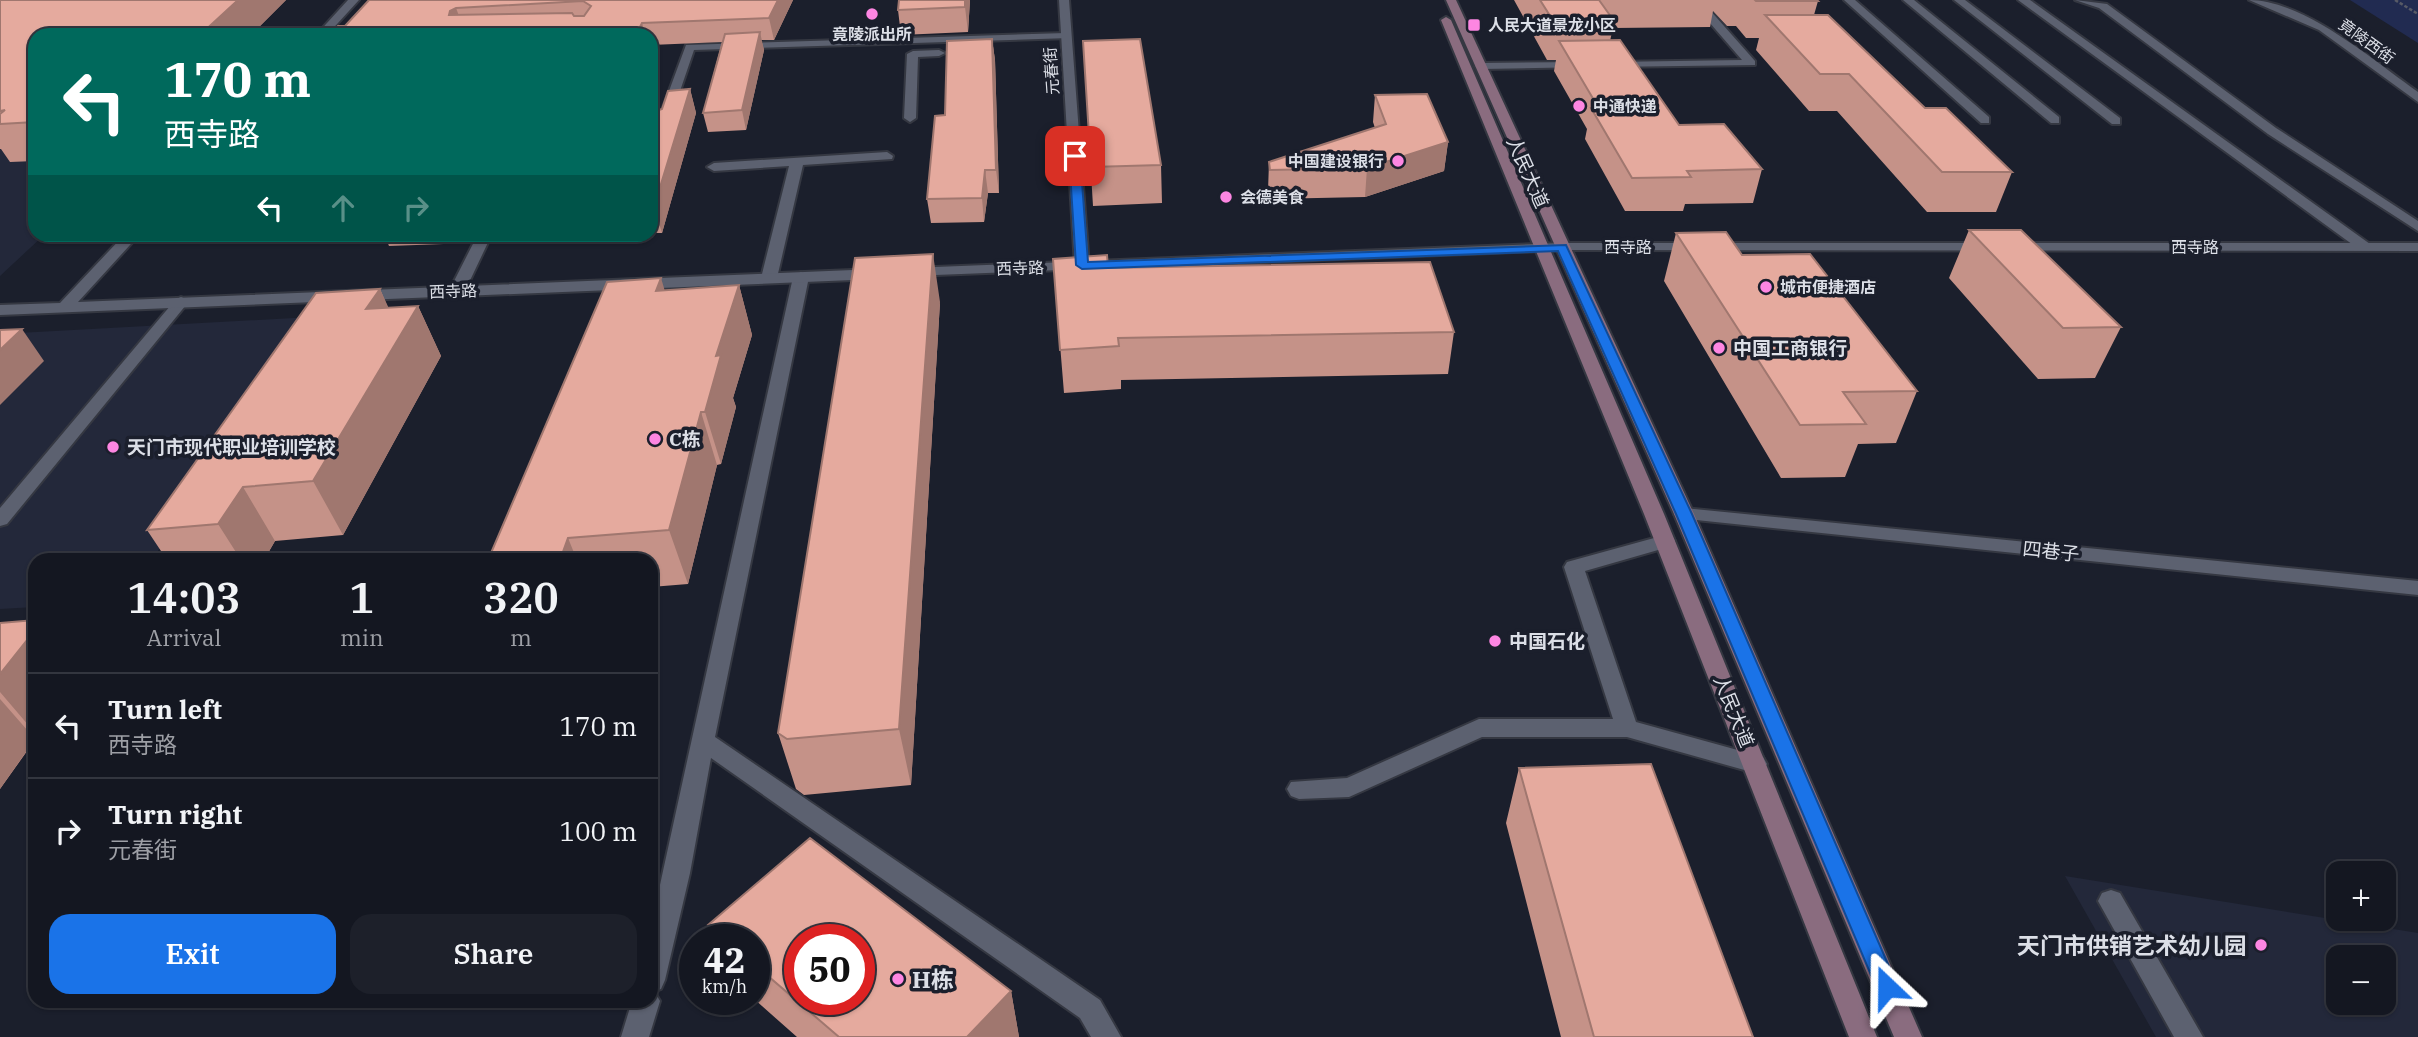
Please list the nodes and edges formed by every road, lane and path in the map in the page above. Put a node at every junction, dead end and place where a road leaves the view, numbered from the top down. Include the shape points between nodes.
1 (354, 0) edge
2 (1063, 0) edge
3 (1438, 0) edge
4 (1451, 0) edge
5 (1695, 0) edge
6 (1849, 0) edge
7 (1908, 0) edge
8 (1959, 0) edge
9 (2023, 0) edge
10 (2080, 0) edge
11 (2254, 0) edge
12 (2395, 0) edge
13 (2418, 13) edge
14 (328, 28) edge
15 (1066, 41) junction
16 (1734, 44) junction
17 (1748, 44) dead end
18 (1589, 65) edge
19 (1602, 65) edge
20 (1481, 66) junction
21 (2418, 98) edge
22 (910, 118) dead end
23 (1985, 120) dead end
24 (2055, 120) dead end
25 (2116, 121) dead end
26 (658, 132) edge
27 (887, 156) dead end
28 (797, 162) junction
29 (714, 167) dead end
30 (2418, 228) edge
31 (126, 242) edge
32 (481, 242) edge
33 (2365, 247) junction
34 (2418, 247) edge
35 (1552, 248) junction
36 (1082, 265) junction
37 (801, 277) junction
38 (769, 278) junction
39 (457, 291) junction
40 (181, 302) junction
41 (65, 307) junction
42 (0, 310) edge
43 (1684, 514) junction
44 (0, 520) edge
45 (1665, 541) junction
46 (2418, 589) edge
47 (1627, 728) junction
48 (703, 740) junction
49 (1755, 764) junction
50 (1298, 789) dead end
51 (2111, 901) dead end
52 (658, 951) edge
53 (644, 1008) edge
54 (635, 1037) edge
55 (1107, 1037) edge
56 (1863, 1037) edge
57 (1908, 1037) edge
58 (2189, 1037) edge

1 - 14 street
2 - 15 street, 元春街
3 - 35 main road, 人民大道
4 - 20 main road, 人民大道
5 - 16 street
6 - 23 street
7 - 24 street
8 - 25 street
9 - 33 street
10 - 30 street via 2103,6 2272,131
11 - 21 street, 竟陵西街 via 2323,29
12 - 13 path
15 - 22 street via 913,54
15 - 26 street via 690,47
15 - 36 street, 元春街
16 - 17 street
16 - 19 street via 1751,63
18 - 20 street
20 - 35 main road, 人民大道
27 - 28 street
28 - 29 street
28 - 38 street
31 - 41 street
32 - 39 street
33 - 34 street, 西寺路
33 - 35 street, 西寺路
35 - 36 street, 西寺路
35 - 43 main road, 人民大道
35 - 45 main road, 人民大道
36 - 37 street, 西寺路
37 - 38 street, 西寺路
37 - 48 street
38 - 39 street, 西寺路
39 - 40 street, 西寺路
40 - 41 street, 西寺路
40 - 44 street
41 - 42 street, 西寺路
43 - 46 street, 四巷子
43 - 57 main road, 人民大道
45 - 47 street via 1574,567
45 - 49 main road, 人民大道
47 - 49 street
47 - 50 street via 1479,728 1349,787
48 - 52 street
48 - 55 street via 1090,1009
49 - 56 main road, 人民大道
51 - 58 street
53 - 54 street

